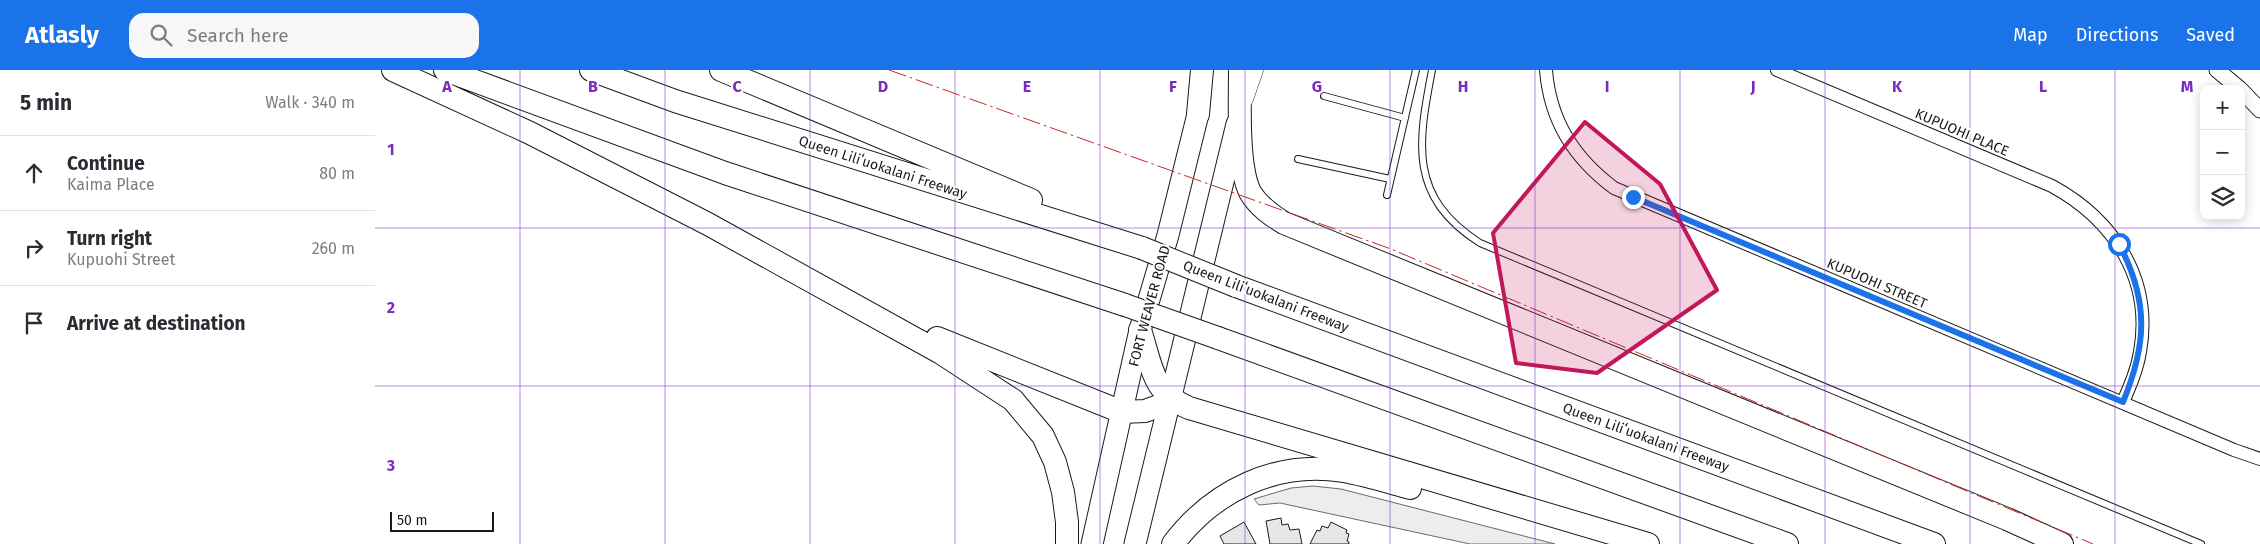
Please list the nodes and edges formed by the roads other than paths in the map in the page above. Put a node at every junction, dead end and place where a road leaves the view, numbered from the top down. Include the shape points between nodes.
1 (393, 70) edge
2 (445, 70) edge
3 (591, 70) edge
4 (721, 70) edge
5 (1202, 70) edge
6 (1213, 70) edge
7 (1240, 70) edge
8 (1254, 70) edge
9 (1416, 70) edge
10 (1433, 70) edge
11 (1546, 70) edge
12 (1777, 70) edge
13 (2217, 70) edge
14 (2236, 85) edge
15 (2245, 93) edge
16 (1324, 96) dead end
17 (1240, 109) junction
18 (2260, 110) edge
19 (1198, 114) junction
20 (1405, 118) junction
21 (1298, 159) dead end
22 (1390, 180) junction
23 (1387, 195) dead end
24 (1142, 248) junction
25 (864, 310) junction
26 (1141, 330) junction
27 (1172, 400) junction
28 (2123, 402) junction
29 (1122, 412) junction
30 (2260, 458) edge
31 (1567, 522) junction
32 (1067, 544) edge
33 (1092, 544) edge
34 (1135, 544) edge
35 (1173, 544) edge
36 (1648, 544) edge
37 (1787, 544) edge
38 (1934, 544) edge
39 (2062, 544) edge
40 (2201, 544) edge

1 - 25 highway via 530,133 708,224
2 - 37 highway, bridge via 725,172 1125,305
3 - 24 highway, Queen Liliʻuokalani Freeway via 675,101
4 - 24 highway
5 - 19 highway
6 - 19 main road, FORT WEAVER ROAD
7 - 17 highway
8 - 17 main road
9 - 20 lane
10 - 40 lane via 1421,142 1426,176 1441,208 1452,221 1480,242
11 - 28 street, KUPUOHI STREET via 1552,107 1570,144 1583,161 1614,188
12 - 28 street, KUPUOHI PLACE via 2053,186 2078,201 2106,226 2130,264 2141,307 2141,351
13 - 14 street
15 - 18 street
16 - 20 lane
17 - 27 highway
17 - 39 highway via 1245,175 1250,192 1265,210 1284,223
19 - 26 highway, FORT WEAVER ROAD
20 - 22 lane
21 - 22 lane
22 - 23 lane
24 - 38 highway, Queen Liliʻuokalani Freeway, bridge
25 - 29 highway
25 - 32 highway via 978,376 1013,400 1029,417 1043,436 1055,462 1063,492
26 - 27 highway via 1157,383
26 - 29 highway, FORT WEAVER ROAD
27 - 29 highway via 1145,411
27 - 31 highway via 1189,408
27 - 34 highway
28 - 30 street, KUPUOHI STREET
29 - 33 highway, FORT WEAVER ROAD
31 - 35 highway via 1480,505 1342,471 1309,469 1265,476 1240,486 1198,516
31 - 36 highway

